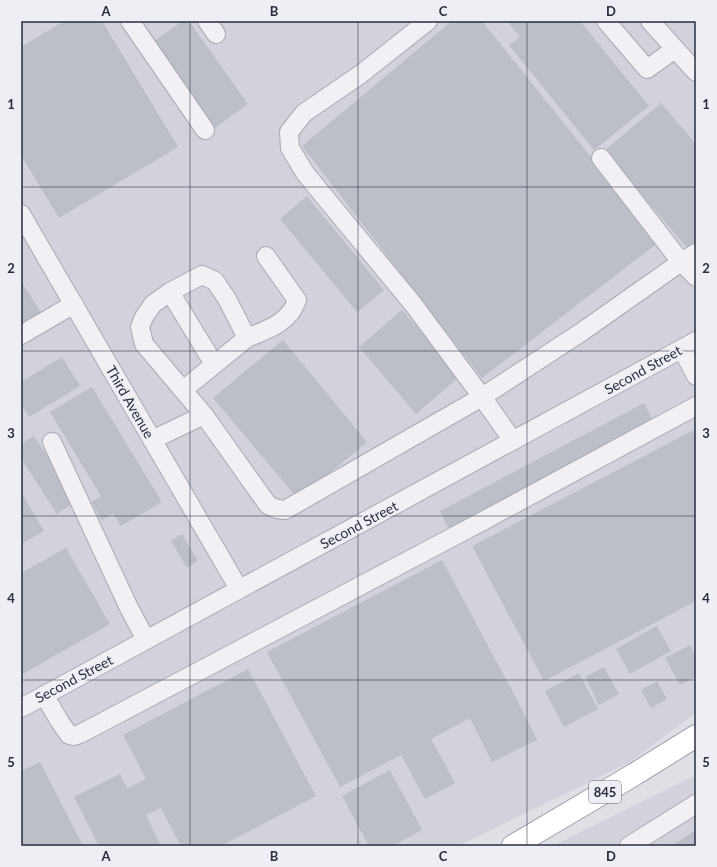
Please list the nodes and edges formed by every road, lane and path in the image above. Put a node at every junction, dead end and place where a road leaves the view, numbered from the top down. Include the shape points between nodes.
1 (130, 21) edge
2 (428, 21) edge
3 (606, 21) edge
4 (650, 21) edge
5 (675, 49) junction
6 (696, 72) edge
7 (205, 130) dead end
8 (601, 158) dead end
9 (21, 214) edge
10 (696, 253) edge
11 (266, 256) dead end
12 (681, 262) junction
13 (696, 277) edge
14 (170, 292) junction
15 (74, 304) junction
16 (21, 335) edge
17 (247, 338) junction
18 (689, 345) edge
19 (214, 364) junction
20 (696, 376) edge
21 (183, 390) junction
22 (482, 397) junction
23 (696, 406) edge
24 (204, 415) junction
25 (152, 440) junction
26 (513, 441) junction
27 (52, 442) dead end
28 (239, 590) junction
29 (146, 640) junction
30 (44, 695) junction
31 (21, 708) edge
32 (696, 736) edge
33 (696, 804) edge
34 (513, 846) edge
35 (629, 846) edge

1 - 7 street
2 - 22 street via 361,74 304,113 290,132 290,148 305,173 413,304
3 - 5 street via 647,69
4 - 5 street
5 - 6 street
8 - 12 street
9 - 15 street, Third Avenue
10 - 12 street
11 - 17 street via 297,300 288,316 274,327
12 - 13 street
12 - 22 street
14 - 17 street via 202,275 215,281
14 - 19 street
14 - 21 street via 153,304 140,327 144,344
15 - 16 street
15 - 25 street, Third Avenue
17 - 19 street
18 - 20 street
18 - 26 street, Second Street
19 - 21 street
21 - 24 street
22 - 24 street via 285,510 277,510 268,505
22 - 26 street
23 - 30 street via 80,734 69,735
24 - 25 street
25 - 28 street, Third Avenue
26 - 28 street, Second Street
27 - 29 street
28 - 29 street, Second Street
29 - 30 street, Second Street
30 - 31 street, Second Street
32 - 34 main road, 845
33 - 35 street

